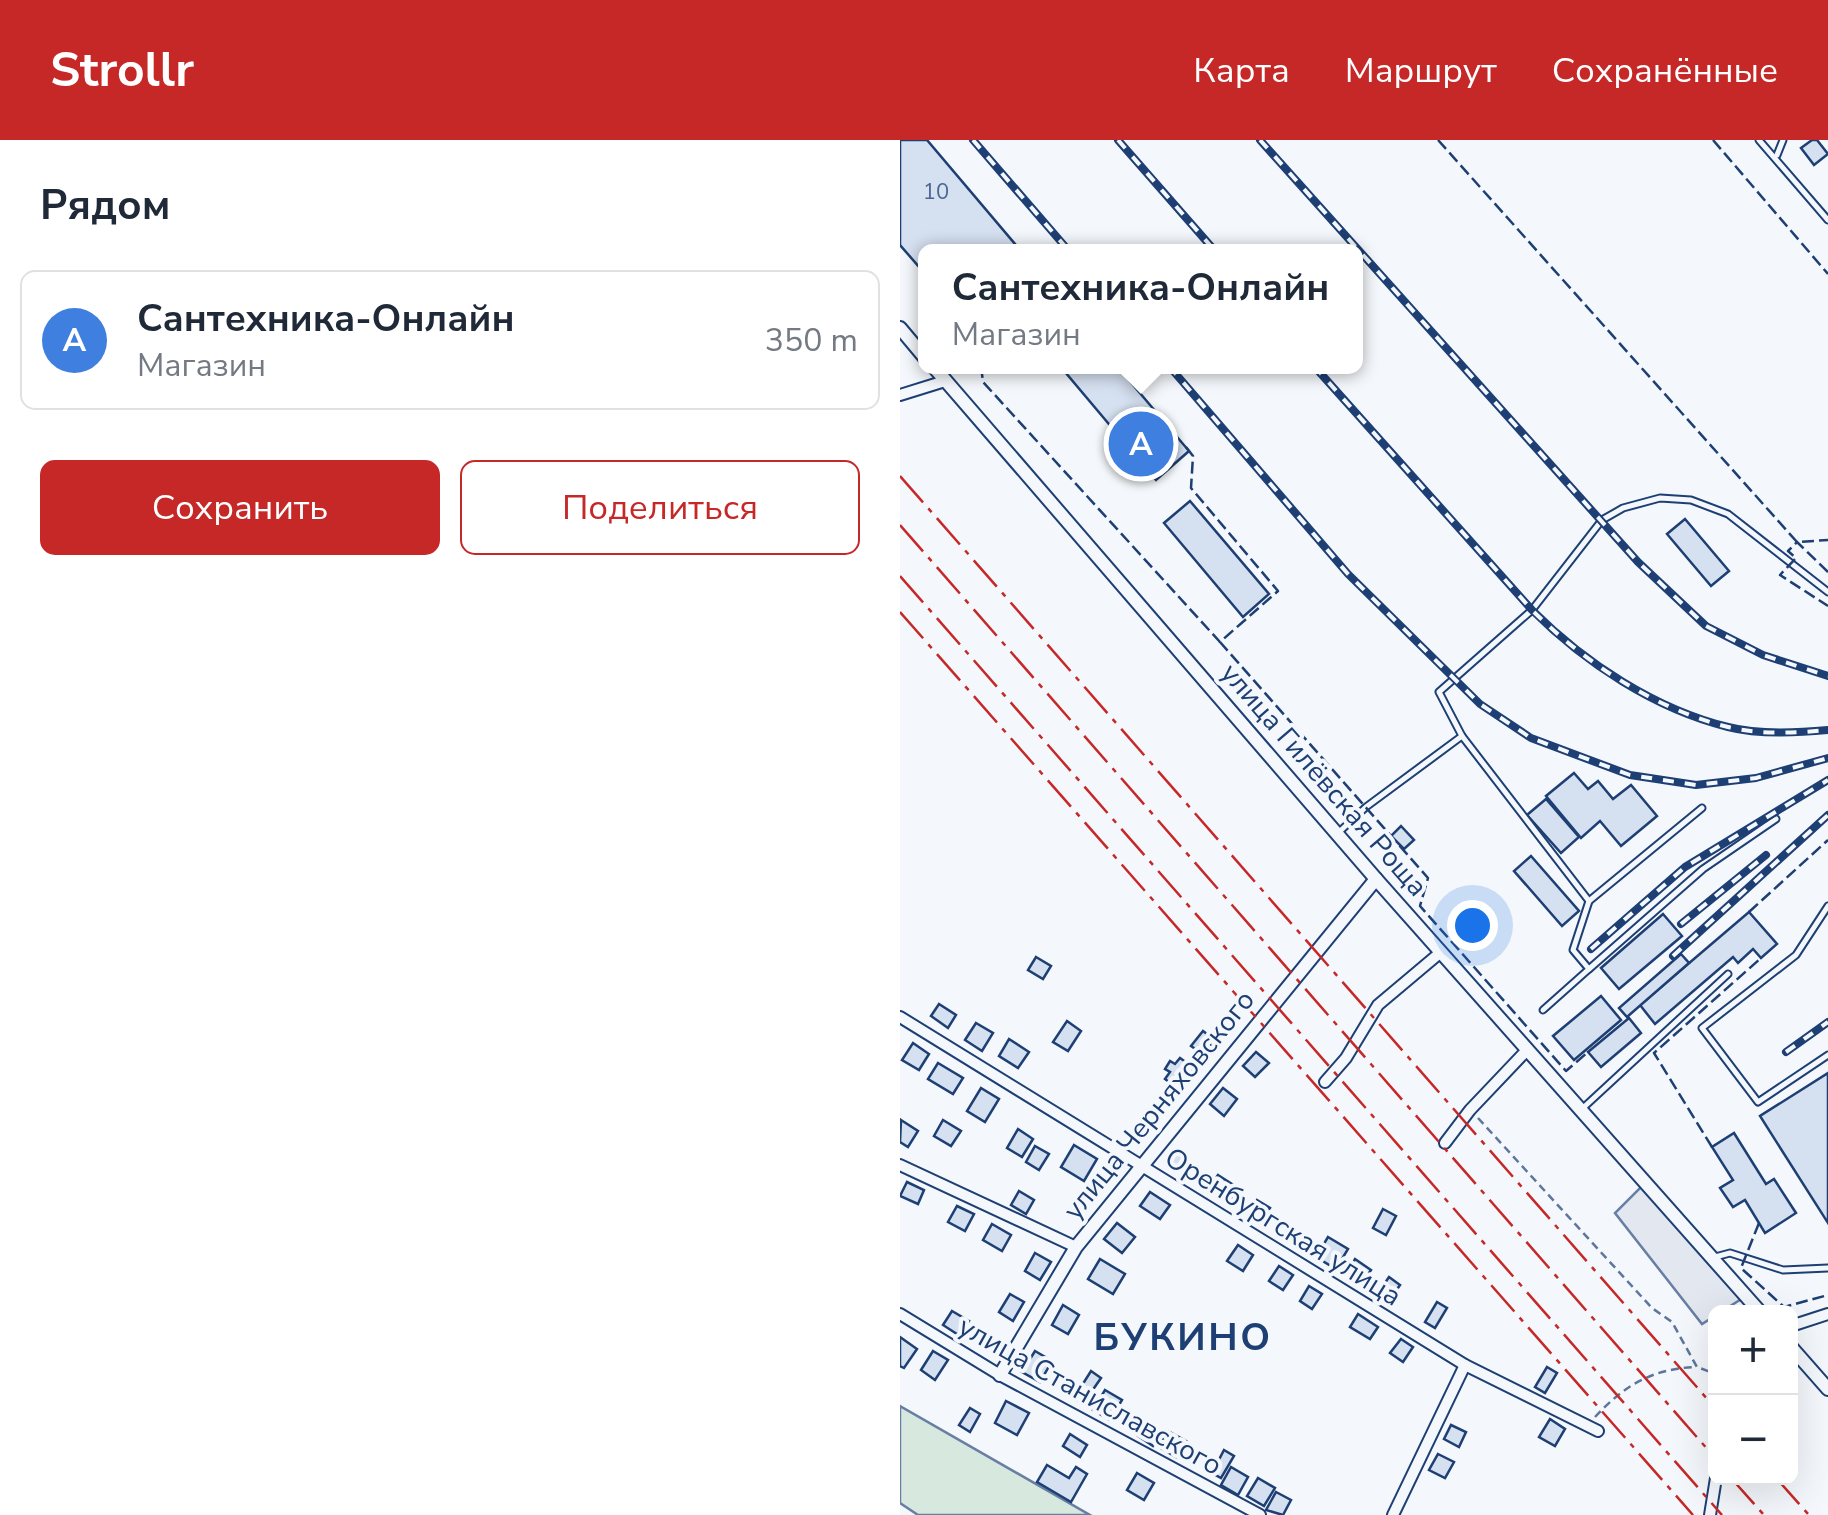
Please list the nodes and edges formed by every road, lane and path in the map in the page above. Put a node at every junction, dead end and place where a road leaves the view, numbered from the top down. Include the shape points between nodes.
1 (1759, 140) edge
2 (1783, 140) edge
3 (1777, 155) dead end
4 (1828, 220) edge
5 (900, 328) edge
6 (918, 349) edge
7 (939, 374) edge
8 (945, 381) junction
9 (900, 395) edge
10 (1828, 592) edge
11 (1462, 736) junction
12 (1702, 808) dead end
13 (1776, 819) dead end
14 (1338, 833) junction
15 (1376, 878) junction
16 (1590, 900) junction
17 (1828, 906) edge
18 (1441, 952) junction
19 (1589, 969) junction
20 (1728, 974) dead end
21 (1542, 1010) dead end
22 (900, 1017) edge
23 (1527, 1050) junction
24 (1828, 1055) edge
25 (1325, 1082) dead end
26 (1470, 1110) junction
27 (1581, 1110) junction
28 (1445, 1142) dead end
29 (900, 1165) edge
30 (1140, 1166) junction
31 (1076, 1246) junction
32 (1712, 1258) junction
33 (1828, 1268) edge
34 (1754, 1305) edge
35 (900, 1314) edge
36 (1828, 1314) edge
37 (1798, 1323) edge
38 (1798, 1355) edge
39 (1465, 1365) junction
40 (1697, 1367) junction
41 (1708, 1371) edge
42 (1000, 1376) junction
43 (1828, 1389) edge
44 (1593, 1428) joint
45 (1715, 1485) edge
46 (1260, 1515) edge
47 (1394, 1515) edge
48 (1710, 1515) edge

1 - 4 lane
2 - 3 lane
5 - 6 street
7 - 8 street, улица Гилёвская Роща
8 - 9 street
8 - 14 street, улица Гилёвская Роща
10 - 11 lane via 1728,514 1692,500 1660,498 1623,508 1602,520 1532,610 1439,692
11 - 14 lane
11 - 16 lane
12 - 16 lane
13 - 19 lane via 1703,869
14 - 15 street, улица Гилёвская Роща
15 - 18 street, улица Гилёвская Роща
15 - 30 street, улица Черняховского
16 - 19 lane via 1572,950
17 - 24 lane via 1796,955 1702,1028 1758,1102
18 - 23 street, улица Гилёвская Роща
18 - 25 street via 1378,1005
19 - 21 lane
20 - 27 lane
22 - 30 street, Оренбургская улица
23 - 26 street
23 - 27 street, улица Гилёвская Роща
26 - 28 street
26 - 40 path via 1672,1322
27 - 32 street, улица Гилёвская Роща
29 - 31 street
30 - 31 street, улица Черняховского
30 - 39 street, Оренбургская улица
31 - 42 street, улица Черняховского
32 - 33 lane via 1730,1254 1783,1270
32 - 34 street, улица Гилёвская Роща
35 - 42 street, улица Станиславского
36 - 37 street
38 - 43 street
39 - 44 street, Оренбургская улица
39 - 47 street
40 - 41 path
40 - 44 path via 1668,1368 1620,1391
42 - 46 street, улица Станиславского
45 - 48 street

